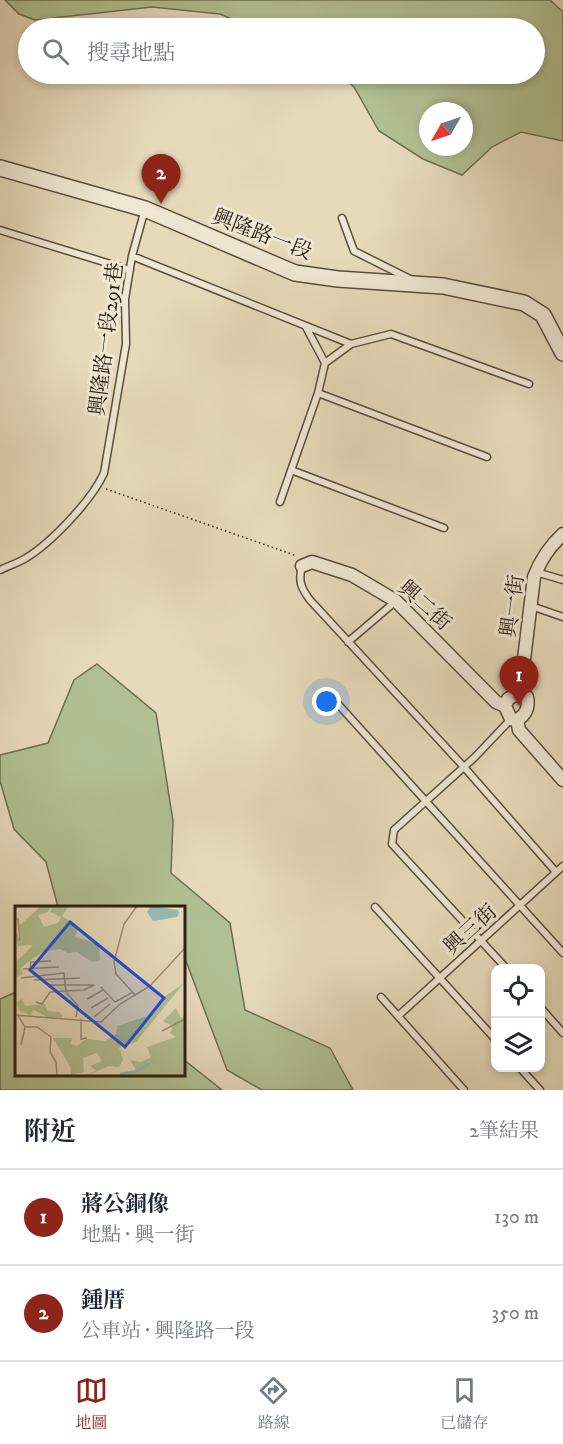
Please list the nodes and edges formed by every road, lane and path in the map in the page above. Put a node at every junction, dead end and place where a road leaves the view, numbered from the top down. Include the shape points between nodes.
1 (0, 168) edge
2 (145, 209) junction
3 (342, 218) dead end
4 (0, 230) edge
5 (132, 256) junction
6 (130, 270) junction
7 (418, 284) junction
8 (306, 326) junction
9 (351, 344) junction
10 (563, 353) edge
11 (325, 363) junction
12 (529, 384) dead end
13 (318, 393) junction
14 (487, 457) dead end
15 (291, 470) junction
16 (98, 486) junction
17 (280, 502) dead end
18 (444, 528) dead end
19 (563, 534) edge
20 (304, 565) junction
21 (0, 570) edge
22 (536, 572) junction
23 (563, 580) edge
24 (396, 601) junction
25 (531, 606) junction
26 (563, 617) edge
27 (348, 642) junction
28 (519, 692) junction
29 (337, 703) dead end
30 (505, 706) junction
31 (514, 720) junction
32 (464, 767) junction
33 (563, 780) edge
34 (426, 801) junction
35 (563, 866) edge
36 (556, 872) junction
37 (520, 905) junction
38 (375, 907) dead end
39 (481, 941) junction
40 (563, 953) edge
41 (502, 964) edge
42 (440, 978) junction
43 (381, 997) dead end
44 (545, 1013) edge
45 (398, 1016) junction
46 (563, 1033) edge
47 (491, 1035) edge
48 (524, 1072) edge
49 (464, 1090) edge
50 (540, 1090) edge

1 - 2 street, 興隆路一段
2 - 5 lane, 興隆路一段291巷
2 - 7 street, 興隆路一段 via 295,273
3 - 7 lane via 354,251
4 - 6 lane
5 - 6 lane, 興隆路一段291巷
5 - 8 lane
6 - 16 lane, 興隆路一段291巷 via 125,299 126,344 104,473
7 - 10 street, 興隆路一段 via 524,303 543,315
8 - 9 lane
8 - 11 lane
9 - 11 lane
9 - 12 lane via 391,334
11 - 13 lane
13 - 14 lane
13 - 15 lane
15 - 17 lane
15 - 18 lane
16 - 20 path via 294,554
16 - 21 lane, 興隆路一段291巷 via 35,552
19 - 22 street, 興一街 via 540,559
20 - 24 street, 興二街 via 312,562 352,574
20 - 27 lane via 299,576 302,589
22 - 23 lane
22 - 25 street, 興一街
24 - 27 lane
24 - 30 street, 興二街 via 496,702
25 - 26 lane
25 - 28 street, 興一街
27 - 32 lane
28 - 30 street
28 - 31 street via 527,697 529,705 526,713
29 - 34 lane
30 - 31 street
31 - 32 lane
31 - 33 street
32 - 34 lane
32 - 36 lane
34 - 37 lane
34 - 39 lane via 393,830 392,844
35 - 36 lane, 興三街
36 - 37 lane, 興三街
37 - 39 lane, 興三街
37 - 40 lane
38 - 42 lane
39 - 41 lane
39 - 42 lane, 興三街
42 - 45 lane, 興三街
42 - 47 lane
43 - 45 lane
44 - 46 lane
45 - 49 lane
48 - 50 lane

